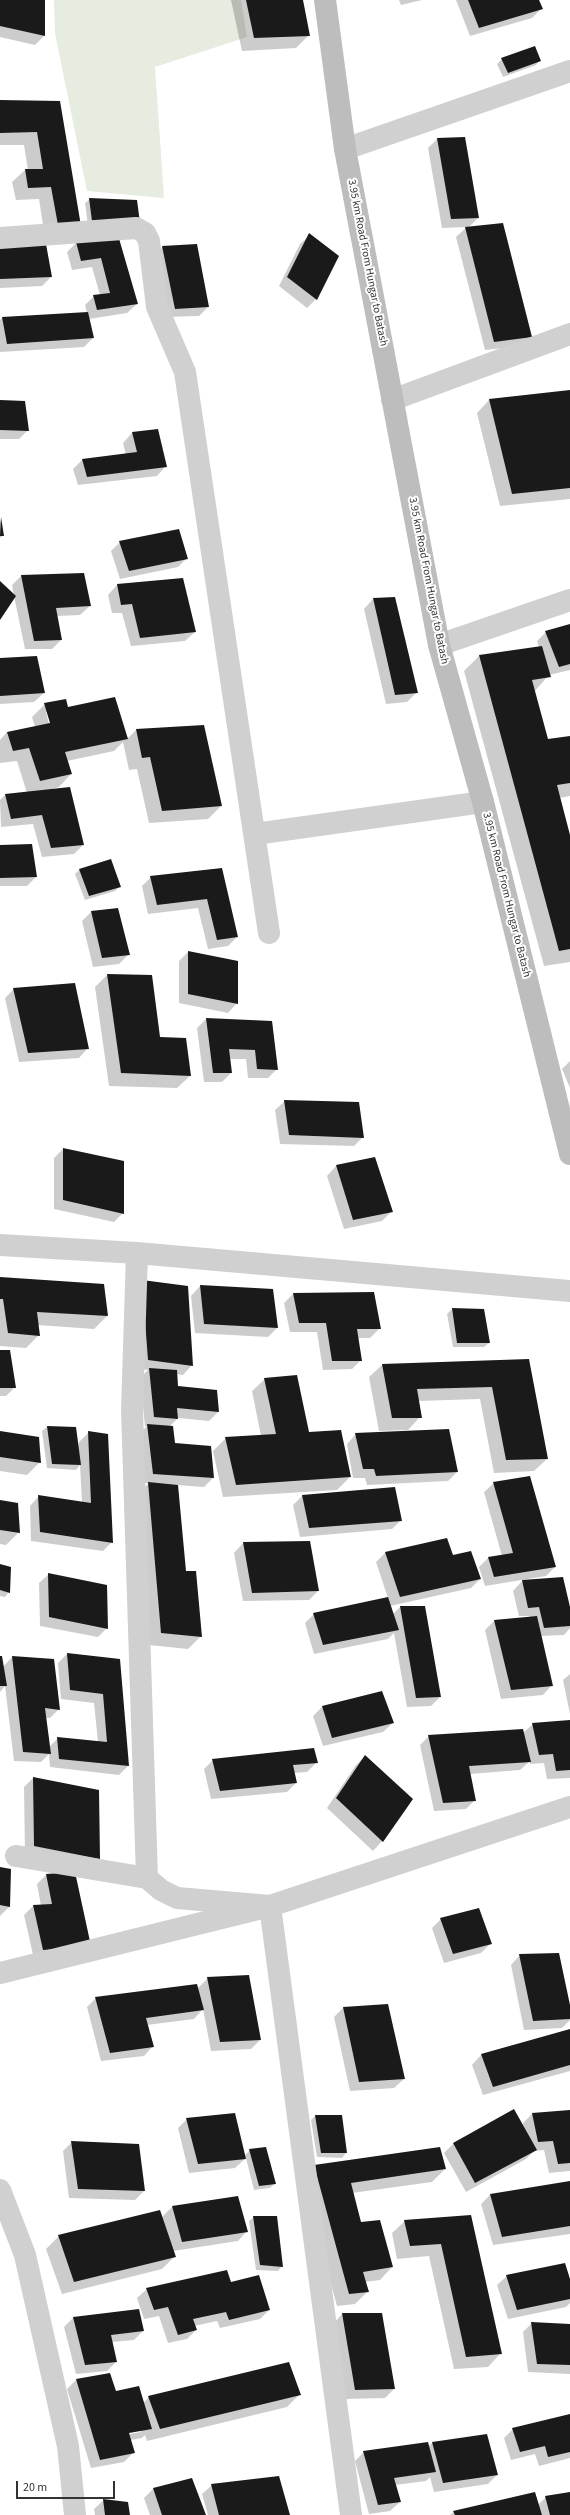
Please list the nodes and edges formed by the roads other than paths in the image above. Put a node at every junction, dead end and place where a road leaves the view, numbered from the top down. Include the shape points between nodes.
1 (325, 0) edge
2 (570, 71) edge
3 (345, 149) junction
4 (0, 238) edge
5 (570, 334) edge
6 (392, 400) junction
7 (570, 600) edge
8 (439, 645) junction
9 (483, 802) junction
10 (255, 834) junction
11 (269, 933) dead end
12 (570, 1154) edge
13 (0, 1245) edge
14 (137, 1253) junction
15 (570, 1291) edge
16 (570, 1807) edge
17 (16, 1856) dead end
18 (147, 1878) junction
19 (270, 1906) junction
20 (0, 1973) edge
21 (0, 2190) edge
22 (75, 2515) edge
23 (351, 2515) edge

1 - 3 street, 3.95 km Road From Hungar to Batash
2 - 3 street
3 - 6 street, 3.95 km Road From Hungar to Batash
4 - 10 street via 136,228 145,233 149,240 157,306 186,372
5 - 6 street
6 - 8 street, 3.95 km Road From Hungar to Batash
7 - 8 street
8 - 9 street, 3.95 km Road From Hungar to Batash
9 - 10 street
9 - 12 street, 3.95 km Road From Hungar to Batash
10 - 11 street
13 - 14 street
14 - 15 street
14 - 18 street via 132,1410
16 - 19 street
17 - 18 street
18 - 19 street via 161,1890 177,1898
19 - 20 street
19 - 23 street
21 - 22 street via 25,2255 68,2446

